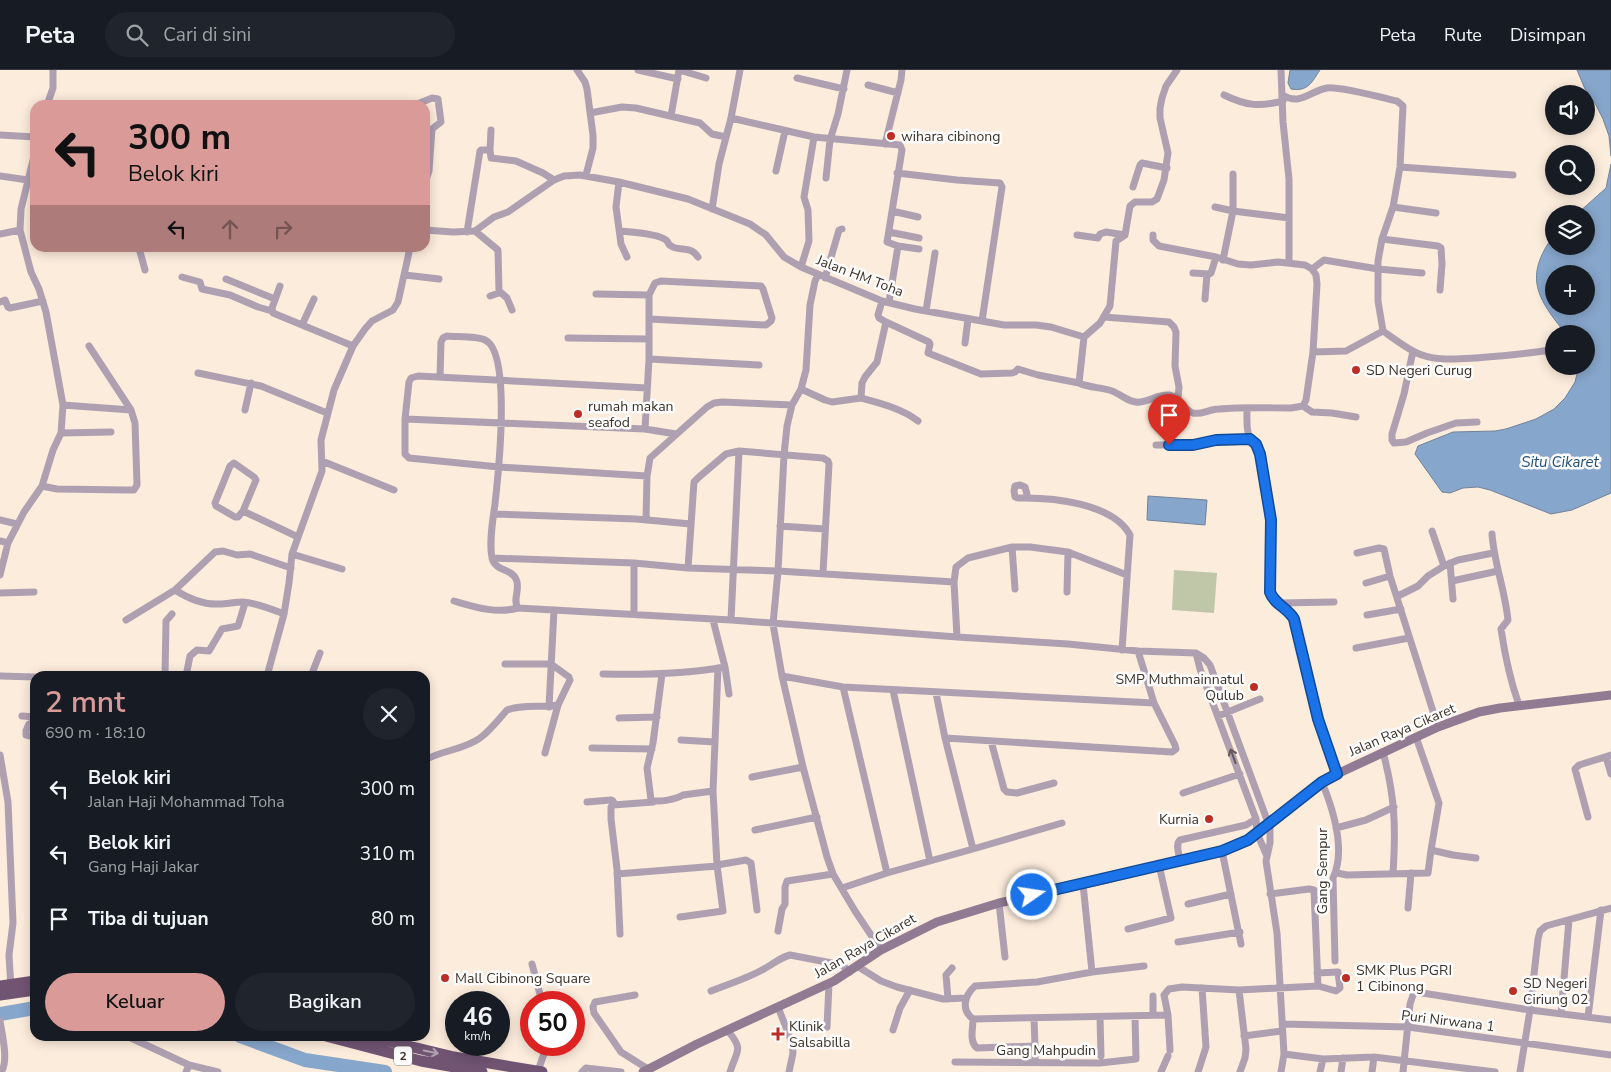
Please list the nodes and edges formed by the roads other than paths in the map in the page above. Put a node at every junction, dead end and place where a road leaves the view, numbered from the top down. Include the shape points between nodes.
1 (53, 70) edge
2 (576, 70) edge
3 (638, 70) edge
4 (679, 70) edge
5 (740, 70) edge
6 (847, 70) edge
7 (902, 70) edge
8 (1177, 70) edge
9 (1281, 70) edge
10 (706, 78) dead end
11 (797, 78) dead end
12 (678, 79) junction
13 (868, 85) dead end
14 (844, 89) junction
15 (898, 93) junction
16 (1224, 95) dead end
17 (1282, 98) junction
18 (49, 100) edge
19 (427, 100) edge
20 (590, 113) junction
21 (671, 116) junction
22 (731, 118) junction
23 (432, 130) joint
24 (491, 130) dead end
25 (785, 132) junction
26 (0, 134) edge
27 (30, 137) edge
28 (726, 137) junction
29 (814, 138) junction
30 (830, 140) junction
31 (886, 144) junction
32 (490, 150) junction
33 (430, 157) edge
34 (1400, 167) junction
35 (1167, 168) junction
36 (776, 171) dead end
37 (30, 172) edge
38 (897, 173) junction
39 (1233, 174) dead end
40 (1513, 175) dead end
41 (0, 176) edge
42 (586, 176) junction
43 (826, 178) dead end
44 (28, 180) junction
45 (554, 180) junction
46 (619, 182) junction
47 (1133, 187) dead end
48 (1215, 207) dead end
49 (1393, 207) junction
50 (712, 209) junction
51 (892, 211) junction
52 (1233, 211) junction
53 (1436, 213) dead end
54 (918, 217) dead end
55 (1289, 218) junction
56 (842, 229) dead end
57 (20, 230) junction
58 (430, 230) edge
59 (475, 231) junction
60 (620, 231) junction
61 (467, 232) junction
62 (889, 232) junction
63 (0, 234) edge
64 (1077, 235) dead end
65 (1125, 235) junction
66 (1153, 235) dead end
67 (918, 238) dead end
68 (1382, 239) junction
69 (898, 246) junction
70 (920, 249) dead end
71 (140, 252) edge
72 (409, 252) edge
73 (936, 253) dead end
74 (627, 257) dead end
75 (698, 257) dead end
76 (1219, 258) junction
77 (1289, 263) junction
78 (802, 267) junction
79 (1312, 269) junction
80 (1378, 269) junction
81 (145, 270) dead end
82 (1193, 273) dead end
83 (1422, 273) dead end
84 (1207, 274) junction
85 (405, 275) junction
86 (822, 276) junction
87 (182, 277) dead end
88 (226, 279) dead end
89 (439, 279) dead end
90 (280, 286) dead end
91 (1440, 290) dead end
92 (499, 292) junction
93 (596, 294) dead end
94 (649, 295) junction
95 (490, 296) dead end
96 (275, 299) junction
97 (314, 299) dead end
98 (1205, 300) dead end
99 (44, 301) junction
100 (0, 302) edge
101 (885, 302) junction
102 (512, 310) dead end
103 (272, 311) junction
104 (926, 311) junction
105 (1104, 317) junction
106 (649, 319) junction
107 (968, 319) junction
108 (982, 321) junction
109 (886, 322) junction
110 (302, 325) junction
111 (1383, 331) junction
112 (1084, 337) junction
113 (568, 338) dead end
114 (649, 339) junction
115 (964, 343) dead end
116 (89, 346) dead end
117 (354, 346) junction
118 (1413, 351) junction
119 (1545, 351) edge
120 (1313, 352) junction
121 (649, 359) junction
122 (759, 365) dead end
123 (198, 373) dead end
124 (440, 377) junction
125 (501, 380) junction
126 (251, 383) junction
127 (1079, 383) junction
128 (647, 388) junction
129 (801, 389) junction
130 (861, 398) junction
131 (1178, 399) junction
132 (63, 405) junction
133 (792, 406) junction
134 (1303, 406) junction
135 (1247, 408) junction
136 (130, 410) junction
137 (245, 410) dead end
138 (327, 413) junction
139 (1356, 417) dead end
140 (405, 418) junction
141 (918, 421) dead end
142 (1477, 422) dead end
143 (501, 423) junction
144 (645, 429) junction
145 (111, 432) dead end
146 (61, 433) junction
147 (676, 434) junction
148 (1250, 439) junction
149 (1156, 445) dead end
150 (739, 451) junction
151 (784, 454) junction
152 (322, 461) junction
153 (499, 467) junction
154 (647, 476) junction
155 (42, 486) junction
156 (394, 490) dead end
157 (1028, 498) dead end
158 (244, 511) junction
159 (494, 514) junction
160 (0, 520) edge
161 (646, 520) junction
162 (17, 524) junction
163 (691, 524) junction
164 (780, 526) junction
165 (825, 528) junction
166 (1432, 531) dead end
167 (1492, 534) dead end
168 (298, 537) junction
169 (0, 541) edge
170 (8, 543) junction
171 (1012, 547) junction
172 (1068, 552) junction
173 (1493, 552) junction
174 (1357, 553) dead end
175 (292, 554) junction
176 (492, 558) junction
177 (634, 563) junction
178 (1447, 564) junction
179 (291, 568) junction
180 (688, 568) junction
181 (342, 569) dead end
182 (733, 569) junction
183 (778, 571) junction
184 (1498, 572) junction
185 (823, 574) junction
186 (0, 575) edge
187 (1127, 575) junction
188 (1390, 576) junction
189 (1452, 581) junction
190 (954, 582) junction
191 (1366, 583) dead end
192 (1016, 589) dead end
193 (175, 590) junction
194 (34, 592) dead end
195 (1067, 592) dead end
196 (0, 593) edge
197 (1398, 596) junction
198 (1453, 599) dead end
199 (454, 600) dead end
200 (1334, 602) dead end
201 (245, 603) junction
202 (1278, 603) junction
203 (518, 608) junction
204 (1401, 609) junction
205 (554, 610) junction
206 (172, 614) dead end
207 (284, 614) junction
208 (634, 614) junction
209 (1367, 614) dead end
210 (126, 620) dead end
211 (713, 620) junction
212 (731, 620) junction
213 (773, 624) junction
214 (957, 638) junction
215 (1409, 638) junction
216 (1356, 648) dead end
217 (1122, 650) junction
218 (1138, 651) junction
219 (1196, 652) junction
220 (320, 653) dead end
221 (504, 664) dead end
222 (552, 664) junction
223 (722, 667) junction
224 (165, 671) edge
225 (187, 671) edge
226 (268, 671) edge
227 (313, 671) edge
228 (603, 674) dead end
229 (662, 674) junction
230 (0, 676) edge
231 (782, 676) junction
232 (30, 677) edge
233 (843, 687) junction
234 (893, 690) junction
235 (936, 693) junction
236 (729, 694) dead end
237 (1611, 695) edge
238 (1260, 699) dead end
239 (1154, 704) junction
240 (558, 705) junction
241 (1519, 705) junction
242 (548, 707) junction
243 (1227, 712) junction
244 (22, 716) dead end
245 (1218, 716) junction
246 (30, 717) edge
247 (657, 717) junction
248 (619, 718) dead end
249 (30, 724) edge
250 (1438, 727) junction
251 (30, 736) edge
252 (1416, 737) junction
253 (945, 738) junction
254 (681, 740) dead end
255 (991, 741) junction
256 (714, 742) junction
257 (592, 748) dead end
258 (652, 750) junction
259 (1383, 752) junction
260 (0, 754) edge
261 (546, 754) dead end
262 (430, 756) edge
263 (1608, 756) edge
264 (803, 767) junction
265 (1240, 774) junction
266 (1337, 774) junction
267 (1611, 774) edge
268 (752, 777) dead end
269 (1322, 782) junction
270 (1054, 783) dead end
271 (3, 784) edge
272 (714, 791) junction
273 (1183, 793) dead end
274 (587, 802) dead end
275 (653, 802) junction
276 (613, 805) junction
277 (1394, 807) junction
278 (817, 817) junction
279 (1588, 817) dead end
280 (1256, 819) junction
281 (1062, 823) dead end
282 (1269, 824) junction
283 (1336, 828) junction
284 (755, 830) dead end
285 (1257, 833) junction
286 (973, 849) junction
287 (1431, 850) junction
288 (1222, 851) junction
289 (1266, 854) junction
290 (1476, 858) dead end
291 (1180, 860) junction
292 (930, 861) junction
293 (717, 865) junction
294 (1159, 865) junction
295 (887, 873) junction
296 (1337, 873) junction
297 (1393, 873) junction
298 (1411, 873) junction
299 (617, 874) junction
300 (833, 874) junction
301 (1083, 884) junction
302 (842, 888) junction
303 (1231, 894) junction
304 (1270, 894) junction
305 (999, 903) junction
306 (1188, 904) dead end
307 (1408, 908) dead end
308 (1611, 908) edge
309 (757, 910) dead end
310 (1601, 910) junction
311 (680, 917) dead end
312 (1570, 920) junction
313 (1128, 930) dead end
314 (778, 931) dead end
315 (1240, 932) junction
316 (620, 934) dead end
317 (1178, 942) dead end
318 (1241, 944) dead end
319 (881, 950) junction
320 (1005, 957) dead end
321 (1335, 962) dead end
322 (532, 964) dead end
323 (1144, 966) dead end
324 (952, 968) dead end
325 (853, 969) junction
326 (1092, 972) junction
327 (1317, 973) junction
328 (30, 982) edge
329 (829, 984) junction
330 (1318, 986) junction
331 (1202, 988) junction
332 (1279, 989) junction
333 (6, 990) edge
334 (30, 990) edge
335 (910, 990) junction
336 (1239, 990) junction
337 (539, 991) edge
338 (711, 991) dead end
339 (635, 996) dead end
340 (1153, 996) dead end
341 (966, 998) junction
342 (948, 999) junction
343 (778, 1007) junction
344 (1530, 1010) junction
345 (1561, 1014) junction
346 (1152, 1015) junction
347 (1168, 1015) junction
348 (1135, 1016) junction
349 (1100, 1017) junction
350 (1588, 1017) junction
351 (1034, 1018) junction
352 (973, 1019) junction
353 (1611, 1020) edge
354 (0, 1021) edge
355 (827, 1027) dead end
356 (1282, 1027) junction
357 (1408, 1027) junction
358 (893, 1030) dead end
359 (728, 1031) junction
360 (1244, 1036) junction
361 (137, 1041) edge
362 (345, 1041) edge
363 (388, 1041) edge
364 (1524, 1043) junction
365 (1035, 1046) junction
366 (1284, 1054) junction
367 (1611, 1055) edge
368 (544, 1056) edge
369 (1101, 1056) dead end
370 (1374, 1057) junction
371 (1343, 1058) junction
372 (1323, 1059) junction
373 (1405, 1060) junction
374 (956, 1062) dead end
375 (1035, 1062) junction
376 (187, 1068) edge
377 (540, 1071) edge
378 (646, 1071) edge
379 (2, 1072) edge
380 (218, 1072) edge
381 (482, 1072) edge
382 (582, 1072) edge
383 (620, 1072) edge
384 (730, 1072) edge
385 (789, 1072) edge
386 (1161, 1072) edge
387 (1198, 1072) edge
388 (1240, 1072) edge
389 (1281, 1072) edge
390 (1320, 1072) edge
391 (1342, 1072) edge
392 (1372, 1072) edge
393 (1403, 1072) edge
394 (1495, 1072) edge
395 (1520, 1072) edge

1 - 18 street via 53,88
2 - 20 street via 585,82
3 - 12 street
4 - 10 street
4 - 12 street
5 - 22 street
6 - 14 street
7 - 15 street
8 - 35 street via 1166,86 1160,108 1168,153
9 - 17 street
11 - 14 street
12 - 21 street
13 - 15 street
14 - 30 street
15 - 31 street
16 - 17 street via 1252,105 1268,105
17 - 34 street via 1301,99 1328,87 1400,102 1404,110
17 - 55 street
19 - 23 street via 438,99 441,122
20 - 21 street via 622,107
20 - 42 street via 593,148
21 - 28 street via 700,123 712,134
22 - 25 street
22 - 28 street
23 - 33 street
24 - 32 street
25 - 29 street
25 - 36 street
26 - 27 street
28 - 50 street
29 - 30 street
29 - 78 street via 804,197 808,210 809,241
30 - 31 street
30 - 43 street
31 - 38 street via 901,147
32 - 45 street via 491,158 516,160
32 - 61 street via 480,151
34 - 40 street
34 - 49 street
35 - 47 street via 1142,163
35 - 65 street via 1157,199 1135,202 1130,206
37 - 44 street
38 - 51 street
38 - 108 street via 1000,183 1002,187
39 - 52 street
41 - 44 street
42 - 45 street, Jalan HM Toha via 572,174
42 - 46 street, Jalan HM Toha
44 - 57 street via 20,209
45 - 59 street
46 - 50 street, Jalan HM Toha via 688,199
46 - 60 street via 616,208
48 - 52 street
49 - 53 street
49 - 68 street
50 - 78 street, Jalan HM Toha via 750,224 766,235 784,257
51 - 54 street
51 - 62 street
52 - 55 street
52 - 76 street
55 - 77 street
56 - 86 street
57 - 63 street
57 - 99 street via 31,272
58 - 61 street
59 - 61 street
59 - 92 street via 498,250
60 - 74 street
60 - 75 street via 662,238 671,246 694,251
62 - 67 street
62 - 69 street via 887,242
64 - 65 street via 1098,238 1106,232
65 - 105 street via 1116,241 1110,306
66 - 76 street via 1159,246
68 - 80 street
68 - 91 street via 1441,248
69 - 70 street
69 - 101 street
71 - 81 street
72 - 85 street
73 - 104 street
76 - 77 street via 1251,265
76 - 84 street via 1212,273
77 - 79 street
78 - 86 street, Jalan HM Toha
79 - 80 street via 1324,260
79 - 120 street via 1316,275
80 - 83 street
80 - 111 street via 1378,301
82 - 84 street
84 - 98 street
85 - 89 street
85 - 117 street via 393,310 372,321
86 - 101 street, Jalan HM Toha
86 - 129 street via 815,281 810,305 806,370
87 - 103 street via 200,282 202,289 230,295
88 - 96 street
90 - 96 street
92 - 95 street
92 - 102 street via 507,298
93 - 94 street
94 - 106 street
94 - 106 street via 655,283 661,281 759,286 764,289 772,318 766,325
96 - 103 street
97 - 110 street
99 - 100 street via 10,308 5,300
99 - 132 street
101 - 104 street, Jalan HM Toha
101 - 109 street via 878,315
103 - 110 street
104 - 107 street, Jalan HM Toha
105 - 112 street
105 - 131 street via 1169,322 1174,327
106 - 114 street
107 - 108 street, Jalan HM Toha
107 - 115 street
108 - 112 street, Jalan HM Toha via 1036,325
109 - 127 street via 929,342 928,353 981,374 1012,373 1021,369
109 - 130 street via 877,362 864,377
110 - 117 street
111 - 118 street
111 - 120 street via 1346,351
112 - 127 street
113 - 114 street
114 - 121 street
116 - 136 street
117 - 138 street
118 - 119 street via 1429,358 1456,359
118 - 142 street via 1392,434 1394,443 1406,442 1456,423
120 - 134 street
121 - 122 street
121 - 128 street
123 - 126 street
124 - 125 street
124 - 125 street via 441,342 447,336 484,339 490,343
124 - 140 street via 411,378
125 - 128 street
125 - 143 street
126 - 137 street
126 - 138 street
127 - 131 street via 1113,391 1134,402 1166,395
128 - 144 street
129 - 130 street via 832,402
129 - 133 street
130 - 141 street via 890,407
131 - 135 street via 1194,413
132 - 136 street
132 - 146 street
133 - 147 street via 714,403 706,406
133 - 151 street
134 - 135 street
134 - 139 street via 1312,412
135 - 148 street
136 - 155 street via 135,423 135,489 57,490
138 - 152 street via 321,440
140 - 143 street
140 - 153 street via 405,454 409,458
143 - 144 street
143 - 153 street
144 - 147 street
145 - 146 street
146 - 155 street
147 - 154 street via 650,458
148 - 149 street
148 - 202 street via 1258,449 1265,481 1271,520 1270,592
150 - 151 street
150 - 163 street via 726,454 696,480
150 - 182 street
151 - 164 street
151 - 165 street via 828,460
152 - 156 street
152 - 168 street via 322,471
153 - 154 street
153 - 159 street
154 - 161 street
155 - 162 street
157 - 187 street via 1071,502 1122,523 1130,535
158 - 158 street via 256,480 234,463 215,503 235,517
158 - 168 street
159 - 161 street
159 - 176 street
160 - 162 street
161 - 163 street
162 - 170 street
163 - 180 street
164 - 165 street
164 - 183 street
165 - 185 street
166 - 178 street
167 - 173 street
168 - 175 street
169 - 170 street
170 - 186 street
171 - 172 street
171 - 190 street via 963,561 956,567
171 - 192 street
172 - 187 street
172 - 195 street
173 - 178 street
173 - 184 street
174 - 188 street via 1384,549
175 - 179 street
175 - 181 street
176 - 177 street
176 - 203 street via 496,566 516,578
177 - 180 street
177 - 208 street
178 - 189 street
178 - 197 street via 1418,586
179 - 193 street via 250,554 219,551
179 - 207 street
180 - 182 street
182 - 183 street
182 - 212 street
183 - 185 street
183 - 213 street
184 - 189 street
184 - 241 street via 1508,620 1501,629 1505,655
185 - 190 street
187 - 217 street
188 - 191 street
188 - 197 street
189 - 198 street
190 - 214 street
193 - 201 street via 204,604
193 - 210 street
194 - 196 street
197 - 204 street
199 - 203 street via 490,610
200 - 202 street
201 - 207 street
201 - 225 street via 238,626 222,628 208,651 197,650 190,656
202 - 266 street via 1294,619 1318,719
203 - 205 street
204 - 209 street
204 - 215 street
205 - 208 street
205 - 222 street
206 - 224 street via 166,621
207 - 226 street
208 - 211 street
211 - 212 street
211 - 223 street
212 - 213 street
213 - 214 street
213 - 231 street
214 - 217 street
215 - 216 street
215 - 250 street
217 - 218 street
218 - 219 street
218 - 239 street
219 - 243 street via 1210,665
219 - 245 street
220 - 227 street
221 - 222 street
222 - 240 street via 570,680
222 - 242 street
223 - 229 street via 701,672
223 - 236 street
223 - 256 street
228 - 229 street
229 - 247 street
230 - 232 street
231 - 233 street
231 - 264 street
233 - 234 street
233 - 295 street
234 - 235 street
234 - 292 street
235 - 239 street
235 - 253 street
237 - 241 main road, Jalan Raya Cikaret
238 - 243 street
239 - 255 street via 1175,745 1172,752
240 - 242 street
240 - 261 street
241 - 250 main road, Jalan Raya Cikaret via 1479,712
242 - 262 street via 508,710 480,738
243 - 245 street
243 - 282 street
244 - 246 street
265 -> 245 street
247 - 248 street
247 - 258 street
249 - 251 street via 26,731 26,735
250 - 252 main road, Jalan Raya Cikaret
252 - 259 main road, Jalan Raya Cikaret
252 - 287 street via 1439,804
253 - 255 street
253 - 286 street
254 - 256 street
255 - 270 street via 1007,792 1017,793
256 - 272 street
257 - 258 street
258 - 275 street via 647,768
259 - 266 main road, Jalan Raya Cikaret
259 - 277 street
260 - 271 street
263 - 267 street
263 - 279 street via 1578,765 1575,769
264 - 268 street
264 - 278 street
265 - 273 street
265 - 280 street
266 - 269 main road, Jalan Raya Cikaret
269 - 282 main road, Jalan Raya Cikaret
269 - 283 street, Gang Sempur
271 - 333 street via 8,802 13,907
272 - 275 street via 683,794
272 - 293 street
274 - 276 street via 611,800
275 - 276 street
276 - 299 street via 611,819
277 - 283 street via 1366,820
277 - 297 street
278 - 284 street
278 - 300 street
280 - 285 street
280 - 291 street via 1246,825 1180,840 1177,848
281 - 286 street
282 - 285 main road, Jalan Raya Cikaret
282 - 289 street via 1270,843
283 - 296 street, Gang Sempur
285 - 288 main road, Jalan Raya Cikaret
285 - 289 street
286 - 292 street
287 - 290 street
287 - 298 street via 1428,873
288 - 291 main road, Jalan Raya Cikaret
288 - 303 street
289 - 304 street
291 - 294 main road, Jalan Raya Cikaret
292 - 295 street
293 - 299 street
293 - 309 street via 746,860 752,862
293 - 311 street via 722,912
294 - 301 main road, Jalan Raya Cikaret
294 - 313 street via 1171,918
295 - 302 street
296 - 297 street
296 - 321 street, Gang Sempur via 1333,878
297 - 298 street
298 - 307 street
299 - 316 street
300 - 302 street
300 - 314 street via 787,881
301 - 305 main road, Jalan Raya Cikaret
301 - 326 street
302 - 319 street
303 - 306 street
303 - 315 street
304 - 327 street via 1314,890
304 - 332 street via 1277,933
305 - 319 main road, Jalan Raya Cikaret via 937,922
305 - 320 street
308 - 310 street
310 - 312 street
310 - 350 street
312 - 344 street via 1546,926 1540,931
312 - 345 street
315 - 317 street
315 - 318 street
319 - 325 main road, Jalan Raya Cikaret
322 - 337 street
323 - 326 street
324 - 342 street via 946,975
325 - 329 main road, Jalan Raya Cikaret
325 - 335 street
325 - 338 street via 790,955 750,976
326 - 341 street via 1036,982 979,985 970,990
327 - 330 street
327 - 330 street via 1338,972 1340,988 1336,991
328 - 333 highway
329 - 343 main road, Jalan Raya Cikaret
329 - 355 street
330 - 332 street
331 - 336 street
331 - 347 street via 1169,990 1164,995
331 - 387 street via 1206,1047
332 - 336 street
332 - 356 street
333 - 334 highway
335 - 342 street
335 - 358 street
336 - 360 street
339 - 378 street via 595,1002 593,1007 621,1052
340 - 346 street
341 - 342 street
341 - 352 street via 967,1014
343 - 359 main road, Jalan Raya Cikaret
343 - 385 street via 792,1044
344 - 345 street
344 - 357 street via 1418,992 1410,1004
344 - 364 street
345 - 350 street
346 - 347 street
346 - 348 street
347 - 386 street via 1169,1053
348 - 349 street
348 - 375 street, Gang Mahpudin via 1136,1058 1100,1063
349 - 351 street
349 - 369 street
350 - 353 street
351 - 352 street
351 - 365 street
352 - 365 street via 972,1039 977,1048
354 - 379 street via 5,1061
356 - 357 street, Puri Nirwana 1
356 - 360 street, Puri Nirwana 1
356 - 366 street
357 - 364 street, Puri Nirwana 1
357 - 373 street
359 - 378 main road, Jalan Raya Cikaret
359 - 384 street via 739,1048
360 - 388 street via 1245,1058
361 - 376 street
362 - 381 highway, 2 via 421,1061
363 -> 377 highway, 2
364 - 367 street, Puri Nirwana 1
364 - 395 street
365 - 375 street
366 - 372 street
366 - 389 street
368 - 377 street
370 - 371 street
370 - 373 street
370 - 392 street
371 - 372 street
371 - 391 street
372 - 390 street
373 - 393 street
373 - 394 street
374 - 375 street, Gang Mahpudin
376 - 380 street
382 - 383 street via 586,1068

